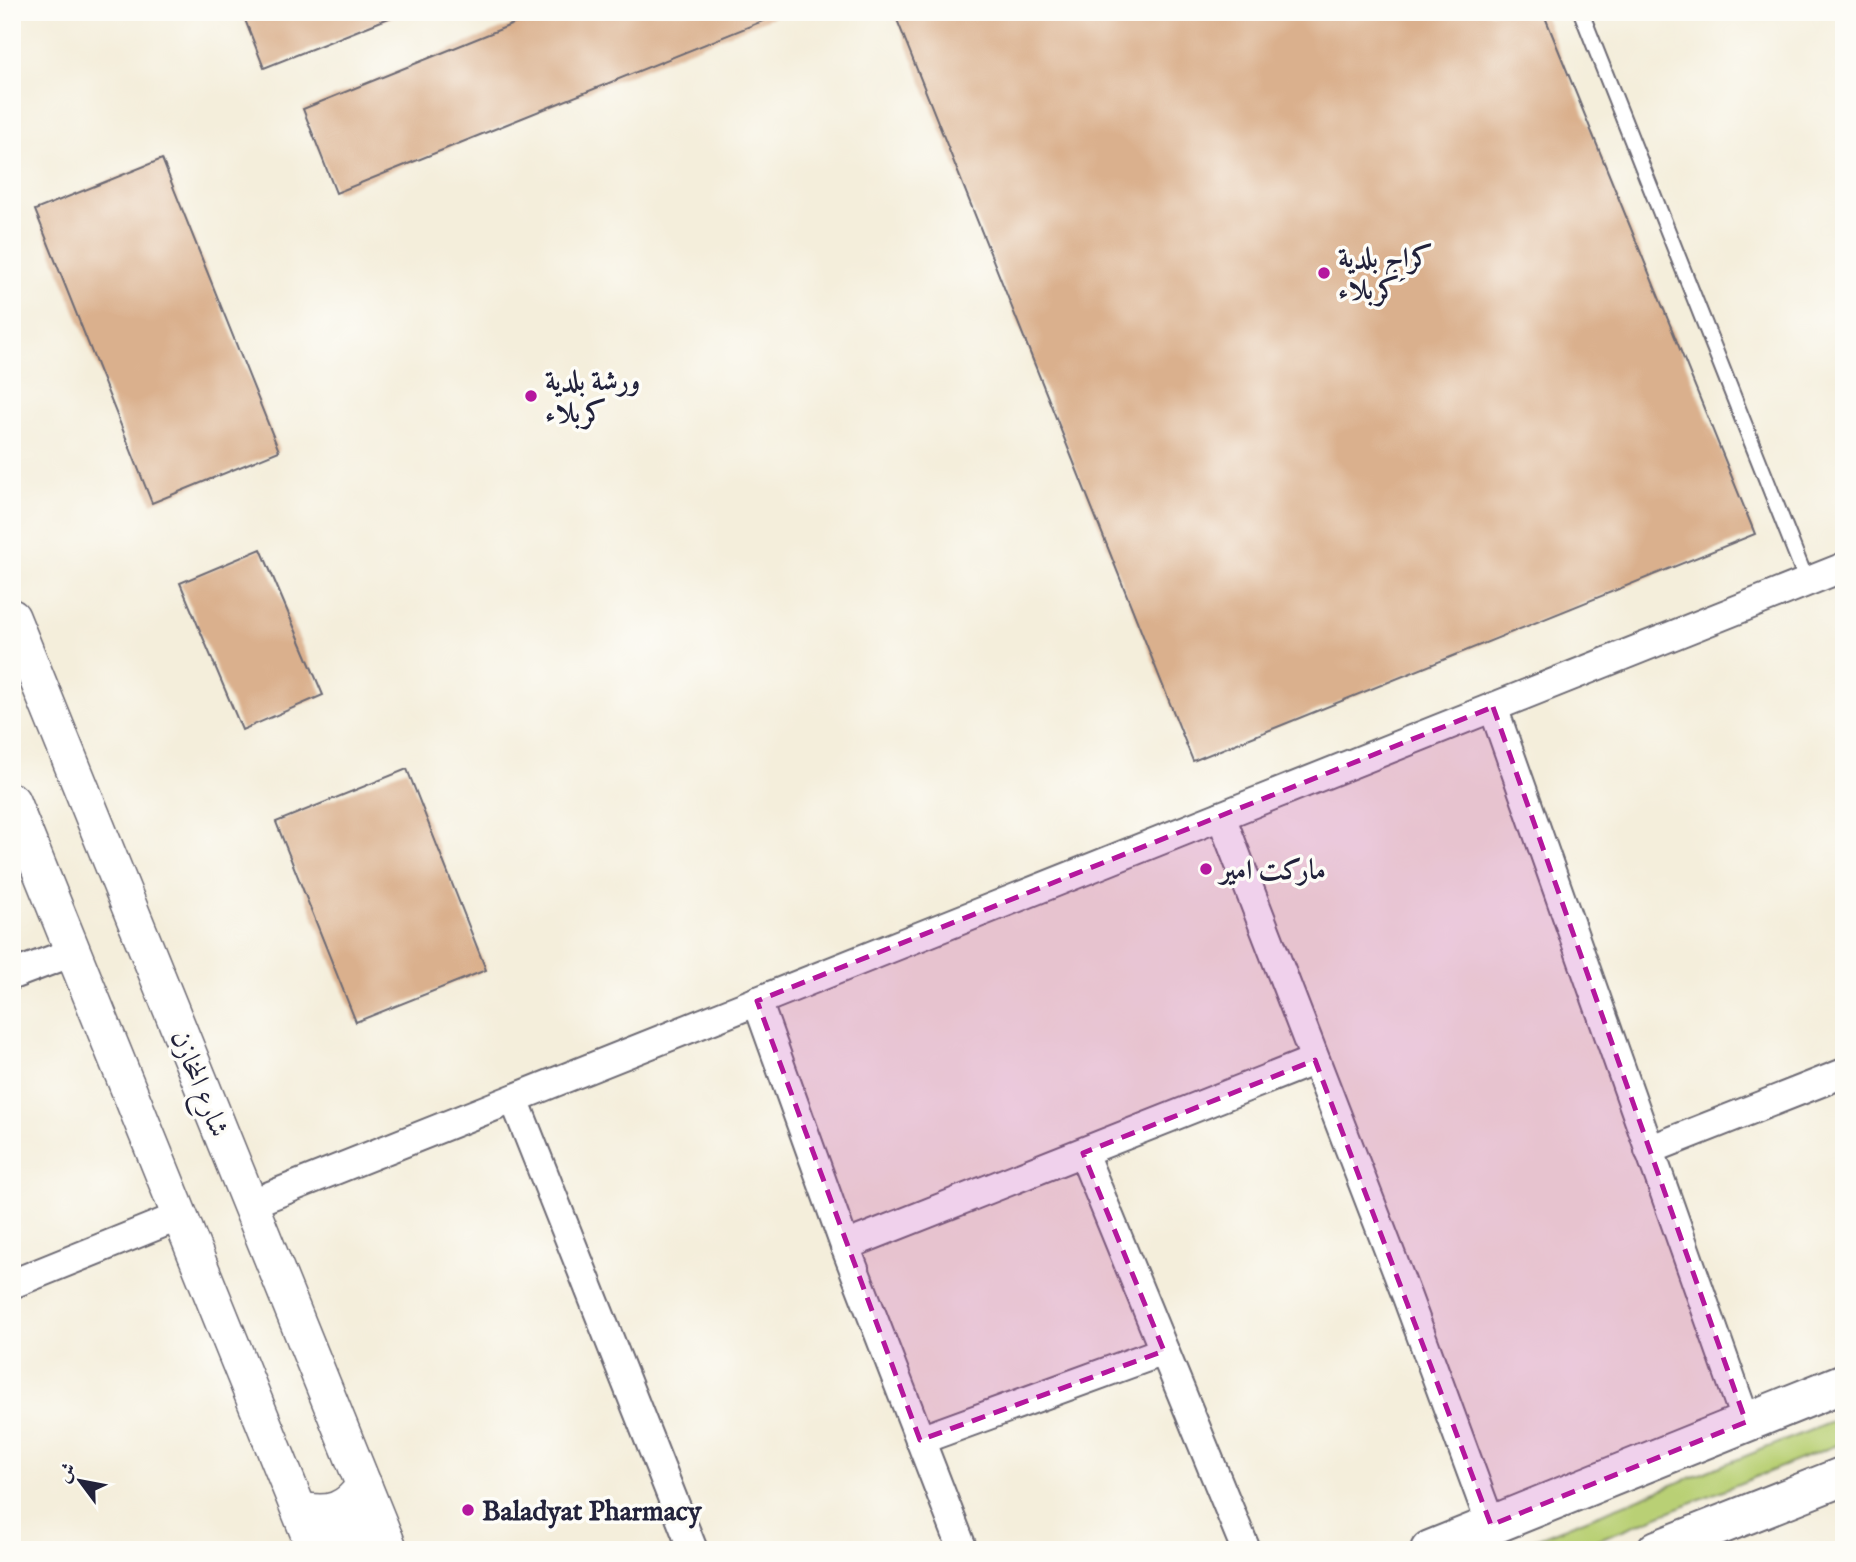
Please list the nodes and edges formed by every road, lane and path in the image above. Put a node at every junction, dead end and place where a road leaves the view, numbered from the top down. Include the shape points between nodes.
1 (1581, 12) edge
2 (1844, 567) edge
3 (1807, 582) junction
4 (12, 617) edge
5 (1493, 707) junction
6 (12, 801) edge
7 (1221, 816) junction
8 (74, 952) junction
9 (12, 975) edge
10 (757, 1002) junction
11 (1315, 1060) junction
12 (1844, 1073) edge
13 (514, 1099) junction
14 (1649, 1150) junction
15 (1083, 1153) junction
16 (250, 1204) junction
17 (180, 1216) junction
18 (845, 1246) junction
19 (12, 1284) edge
20 (1164, 1351) junction
21 (1844, 1383) edge
22 (1746, 1422) junction
23 (920, 1440) junction
24 (1844, 1476) edge
25 (363, 1485) junction
26 (299, 1509) junction
27 (1491, 1525) junction
28 (387, 1544) edge
29 (315, 1550) edge
30 (327, 1550) edge
31 (693, 1550) edge
32 (962, 1550) edge
33 (1246, 1550) edge
34 (1430, 1550) edge
35 (1657, 1550) edge

1 - 3 lane
2 - 3 street
3 - 5 street
4 - 16 street, شارع المخازن
5 - 7 street
5 - 14 street
6 - 8 street
7 - 10 street
7 - 11 street
8 - 9 street
8 - 17 street
10 - 13 street
10 - 18 street
11 - 15 street
11 - 27 street
12 - 14 street
13 - 16 street
13 - 31 street
14 - 22 street
15 - 18 street
15 - 20 street
16 - 25 street, شارع المخازن
17 - 19 street
17 - 26 street
18 - 23 street
20 - 23 street
20 - 33 street
21 - 22 main road
22 - 27 main road
23 - 32 street
24 - 35 main road
25 - 26 street via 355,1498 329,1513
25 - 28 street, شارع المخازن
26 - 29 street
27 - 34 main road
28 - 30 street via 370,1533 354,1533

